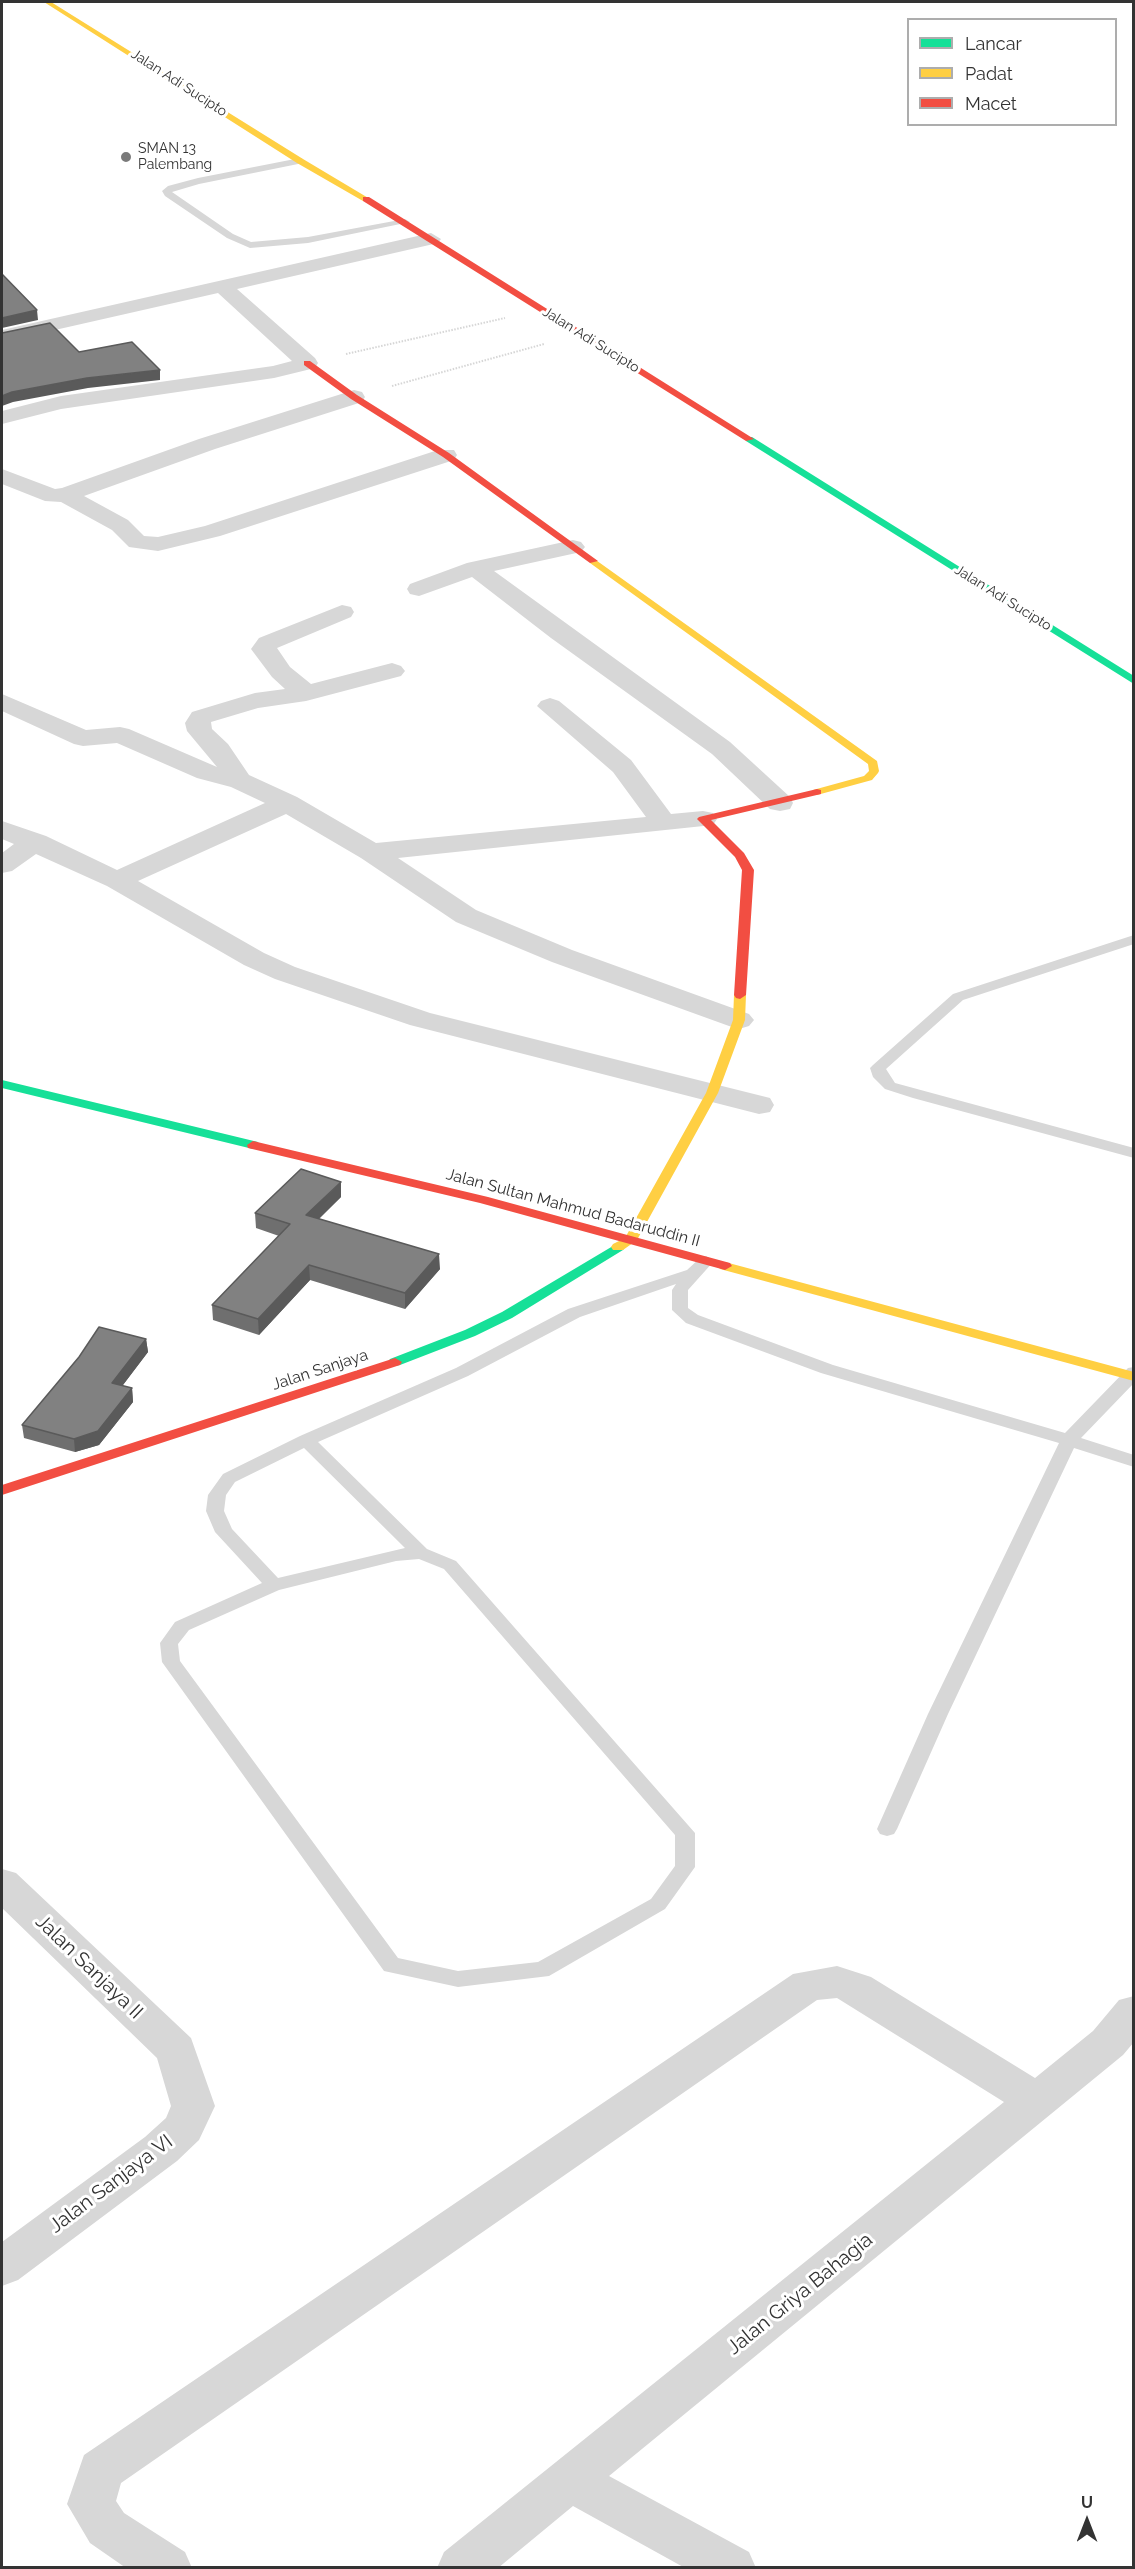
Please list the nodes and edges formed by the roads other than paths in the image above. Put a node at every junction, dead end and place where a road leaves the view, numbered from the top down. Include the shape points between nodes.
1 (47, 2) edge
2 (300, 161) junction
3 (405, 222) junction
4 (431, 240) junction
5 (222, 286) junction
6 (2, 336) edge
7 (307, 363) junction
8 (354, 397) junction
9 (2, 418) edge
10 (446, 455) junction
11 (2, 476) edge
12 (65, 495) junction
13 (573, 547) junction
14 (475, 568) junction
15 (419, 589) dead end
16 (342, 612) dead end
17 (392, 671) dead end
18 (1134, 681) edge
19 (306, 693) junction
20 (2, 702) edge
21 (550, 706) dead end
22 (240, 781) junction
23 (287, 803) junction
24 (780, 803) junction
25 (703, 819) junction
26 (664, 823) junction
27 (2, 829) edge
28 (36, 842) junction
29 (371, 852) junction
30 (2, 865) edge
31 (117, 880) junction
32 (1134, 939) edge
33 (739, 1020) junction
34 (2, 1084) edge
35 (712, 1093) junction
36 (759, 1105) dead end
37 (1134, 1153) edge
38 (630, 1240) junction
39 (706, 1261) junction
40 (693, 1273) junction
41 (1132, 1375) edge
42 (306, 1440) junction
43 (1069, 1440) junction
44 (1134, 1461) edge
45 (2, 1490) edge
46 (421, 1553) junction
47 (274, 1585) junction
48 (887, 1828) dead end
49 (2, 1884) edge
50 (1134, 2012) edge
51 (176, 2050) joint
52 (1037, 2101) junction
53 (2, 2267) edge
54 (571, 2480) junction
55 (168, 2568) edge
56 (461, 2568) edge
57 (732, 2568) edge

1 - 2 main road, Jalan Adi Sucipto
2 - 3 main road, Jalan Adi Sucipto
2 - 3 lane via 167,191 230,236 256,246
3 - 4 main road, Jalan Adi Sucipto
4 - 5 street
4 - 18 main road, Jalan Adi Sucipto
5 - 6 street
5 - 7 street
7 - 8 main road
7 - 9 street via 274,372 61,403
8 - 10 main road
8 - 12 street
10 - 12 street via 212,531 158,544 137,542 120,525
10 - 13 main road
11 - 12 street via 53,496
13 - 14 street
13 - 24 main road via 873,763 874,771 868,778
14 - 15 street
14 - 24 street via 721,748
16 - 19 street via 268,643 263,649 281,672
17 - 19 street
19 - 22 street via 255,701 201,717 200,731
20 - 22 street via 73,735 120,735 206,772
21 - 26 street via 622,766
22 - 23 street
23 - 29 street
23 - 31 street
24 - 25 main road
25 - 26 street
25 - 33 main road via 740,855 748,870
26 - 29 street
27 - 28 street
28 - 30 street
28 - 31 street
29 - 33 street via 466,916 562,956
31 - 35 street via 285,974 420,1019
32 - 37 lane via 958,997 878,1068 890,1086
33 - 35 main road
34 - 38 main road, Jalan Sultan Mahmud Badaruddin II via 483,1200
35 - 36 street
35 - 38 main road
38 - 39 main road, Jalan Sultan Mahmud Badaruddin II
38 - 45 main road, Jalan Sanjaya via 470,1334 370,1372
39 - 40 lane
39 - 41 main road, Jalan Sultan Mahmud Badaruddin II
40 - 42 lane via 574,1313 462,1372
40 - 43 lane via 680,1290 679,1302 680,1310 692,1319 827,1369
41 - 43 lane
42 - 46 lane
42 - 47 lane via 230,1478 217,1495 215,1510 225,1532
43 - 44 lane
43 - 48 lane
46 - 47 lane via 396,1555
46 - 47 lane via 450,1565 685,1833 685,1867 658,1904 542,1970 458,1979 392,1965 171,1662 169,1643 182,1626
49 - 51 street, Jalan Sanjaya II
50 - 52 street, Jalan Griya Bahagia via 1108,2043
51 - 53 street, Jalan Sanjaya VI via 193,2106 184,2128
52 - 54 street, Jalan Griya Bahagia
52 - 55 street via 856,1988 837,1982 808,1985 101,2470 91,2504 107,2528
54 - 56 street, Jalan Griya Bahagia
54 - 57 street

